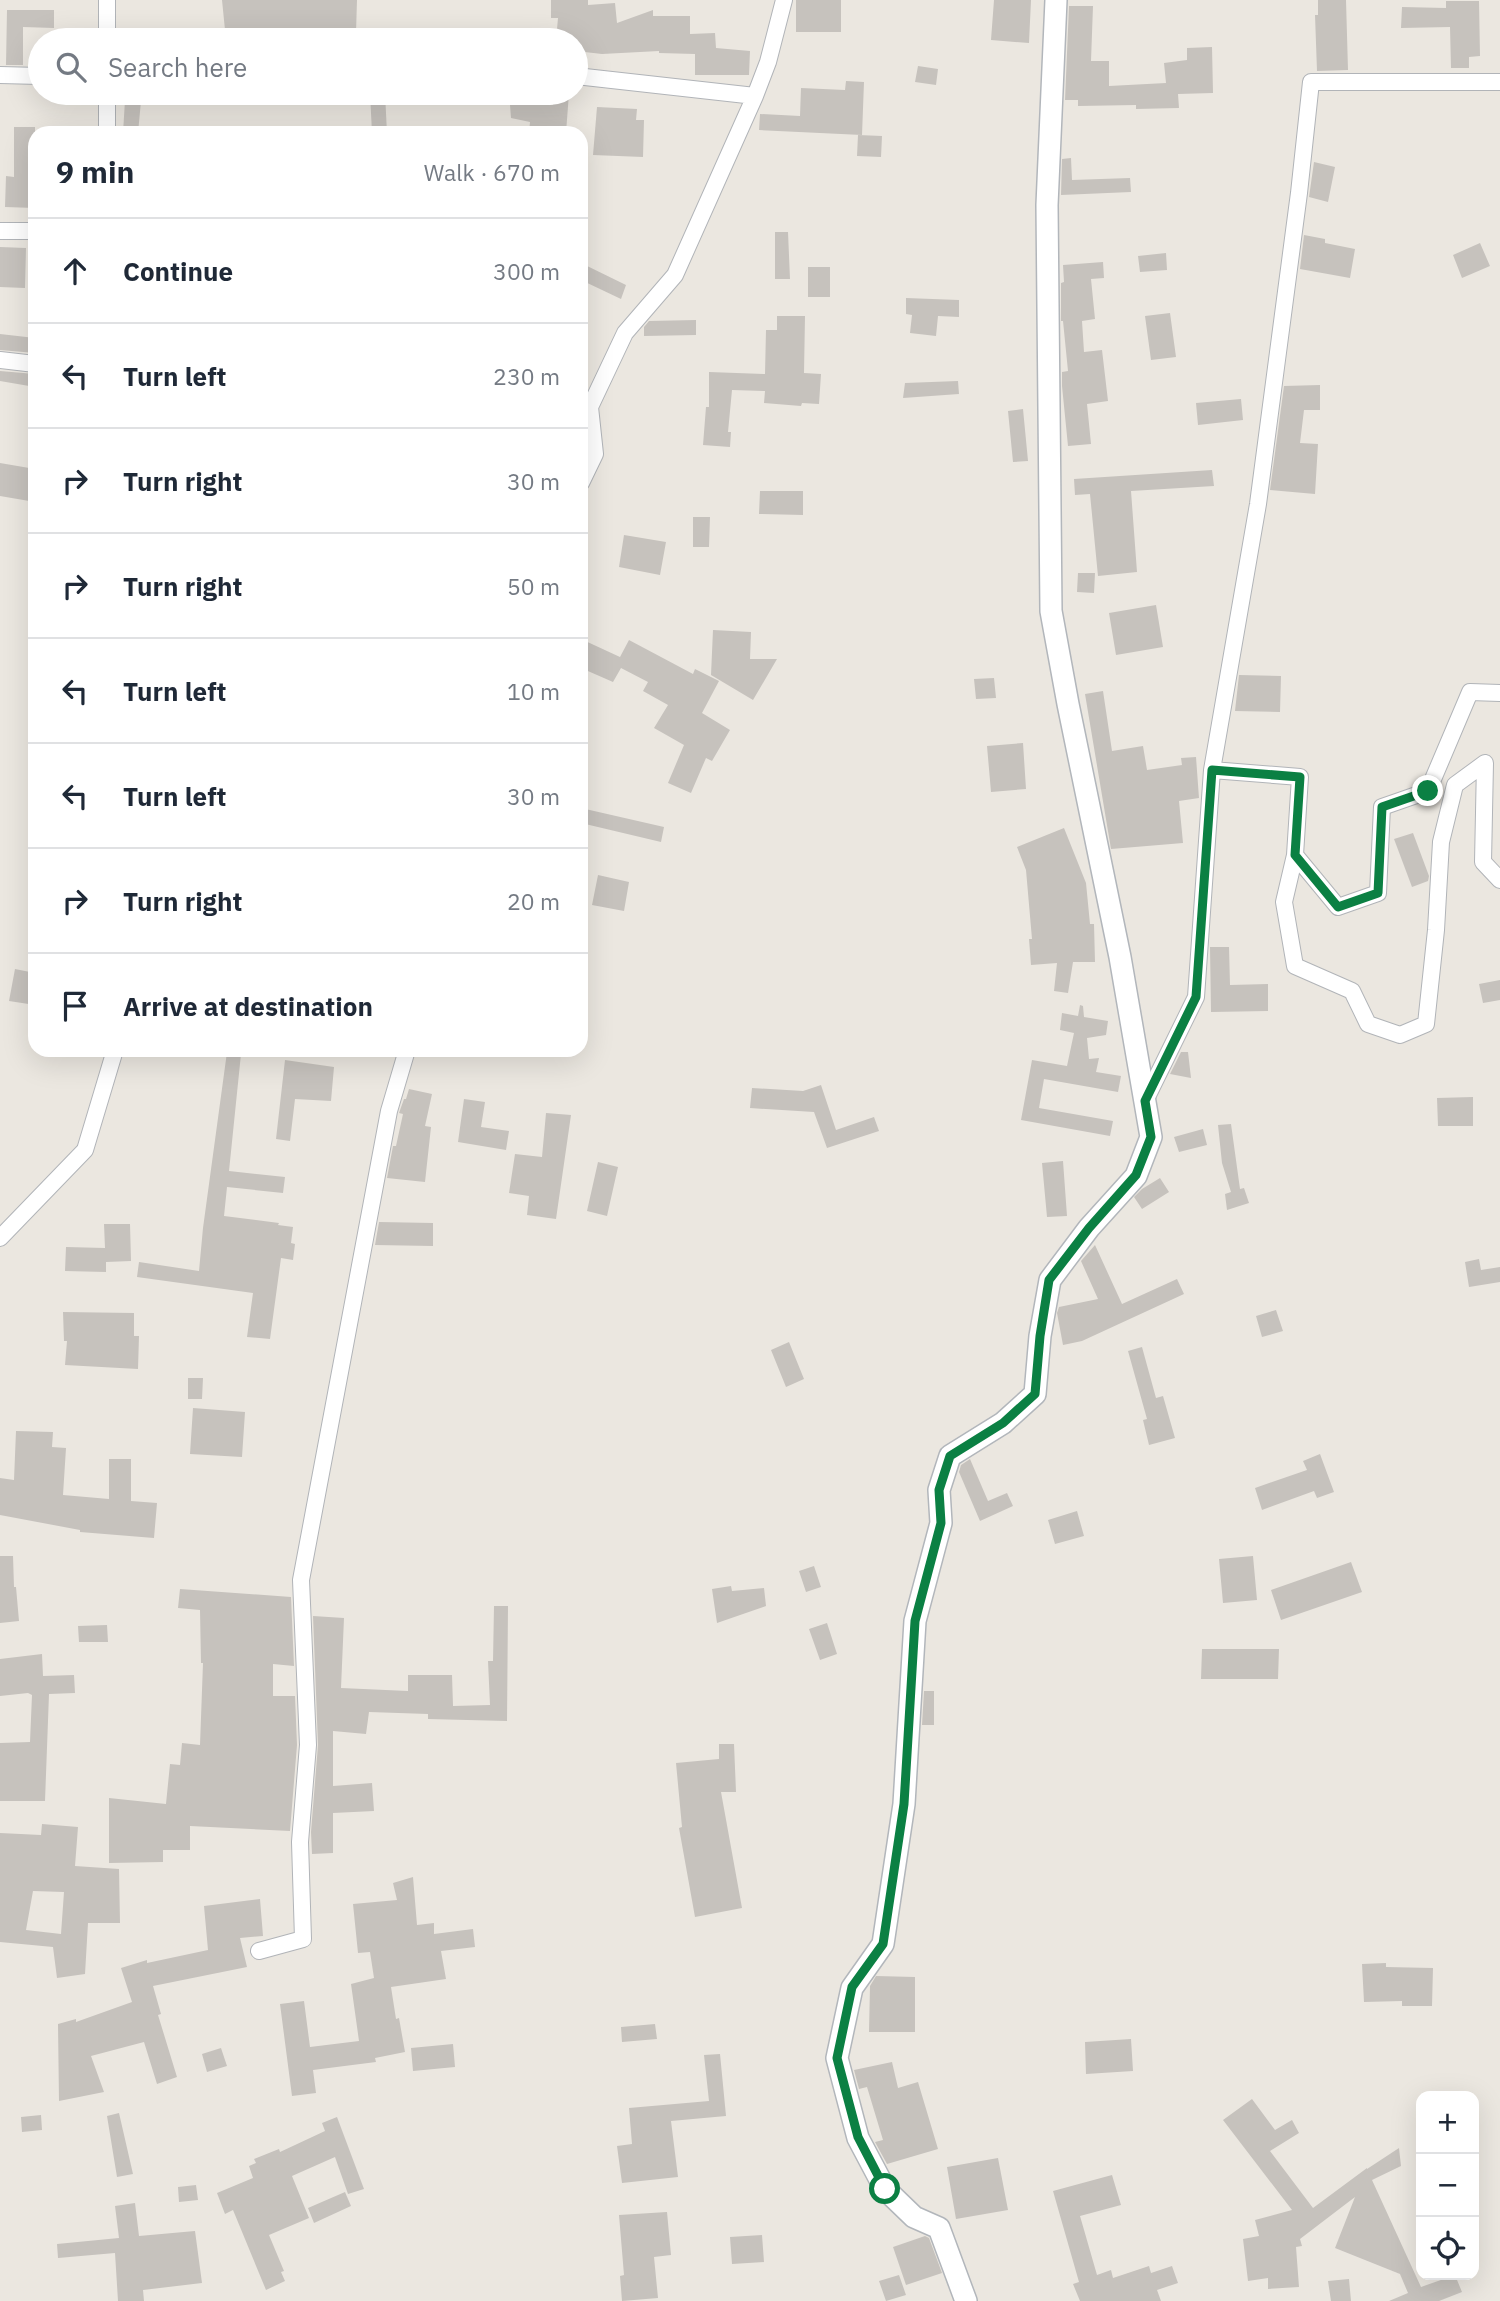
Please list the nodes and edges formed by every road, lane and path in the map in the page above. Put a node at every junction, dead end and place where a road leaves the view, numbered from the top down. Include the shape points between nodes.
1 (107, 0) edge
2 (784, 0) edge
3 (1056, 0) edge
4 (107, 28) edge
5 (0, 75) edge
6 (28, 76) edge
7 (588, 77) edge
8 (1500, 82) edge
9 (755, 96) junction
10 (107, 105) edge
11 (107, 126) edge
12 (0, 231) edge
13 (28, 231) edge
14 (0, 360) edge
15 (28, 363) edge
16 (588, 404) edge
17 (588, 423) edge
18 (588, 468) edge
19 (1500, 693) edge
20 (1212, 770) junction
21 (1295, 855) junction
22 (1500, 880) edge
23 (113, 1057) edge
24 (405, 1057) edge
25 (1145, 1101) junction
26 (0, 1238) edge
27 (259, 1951) dead end
28 (966, 2301) edge

1 - 4 street
2 - 9 street
3 - 25 street via 1047,205 1051,611
5 - 6 street
7 - 9 street
8 - 20 street via 1311,82 1258,504
9 - 16 street via 675,275 625,333
10 - 11 street
12 - 13 street
14 - 15 street
17 - 18 street via 595,454
19 - 21 street via 1470,692 1428,791 1382,807 1378,893 1338,907
20 - 21 street via 1300,777
20 - 25 street via 1196,997
21 - 22 street via 1284,902 1296,966 1352,991 1368,1024 1400,1035 1426,1024 1441,842 1455,785 1485,763 1483,862
23 - 26 street via 85,1150
24 - 27 street via 389,1111 301,1580 308,1745 300,1842 303,1939
25 - 28 street via 1151,1137 1136,1175 1049,1280 1035,1394 1003,1423 950,1456 946,1467 939,1490 941,1523 915,1621 904,1804 883,1944 852,1987 837,2058 858,2137 885,2189 914,2217 939,2228

